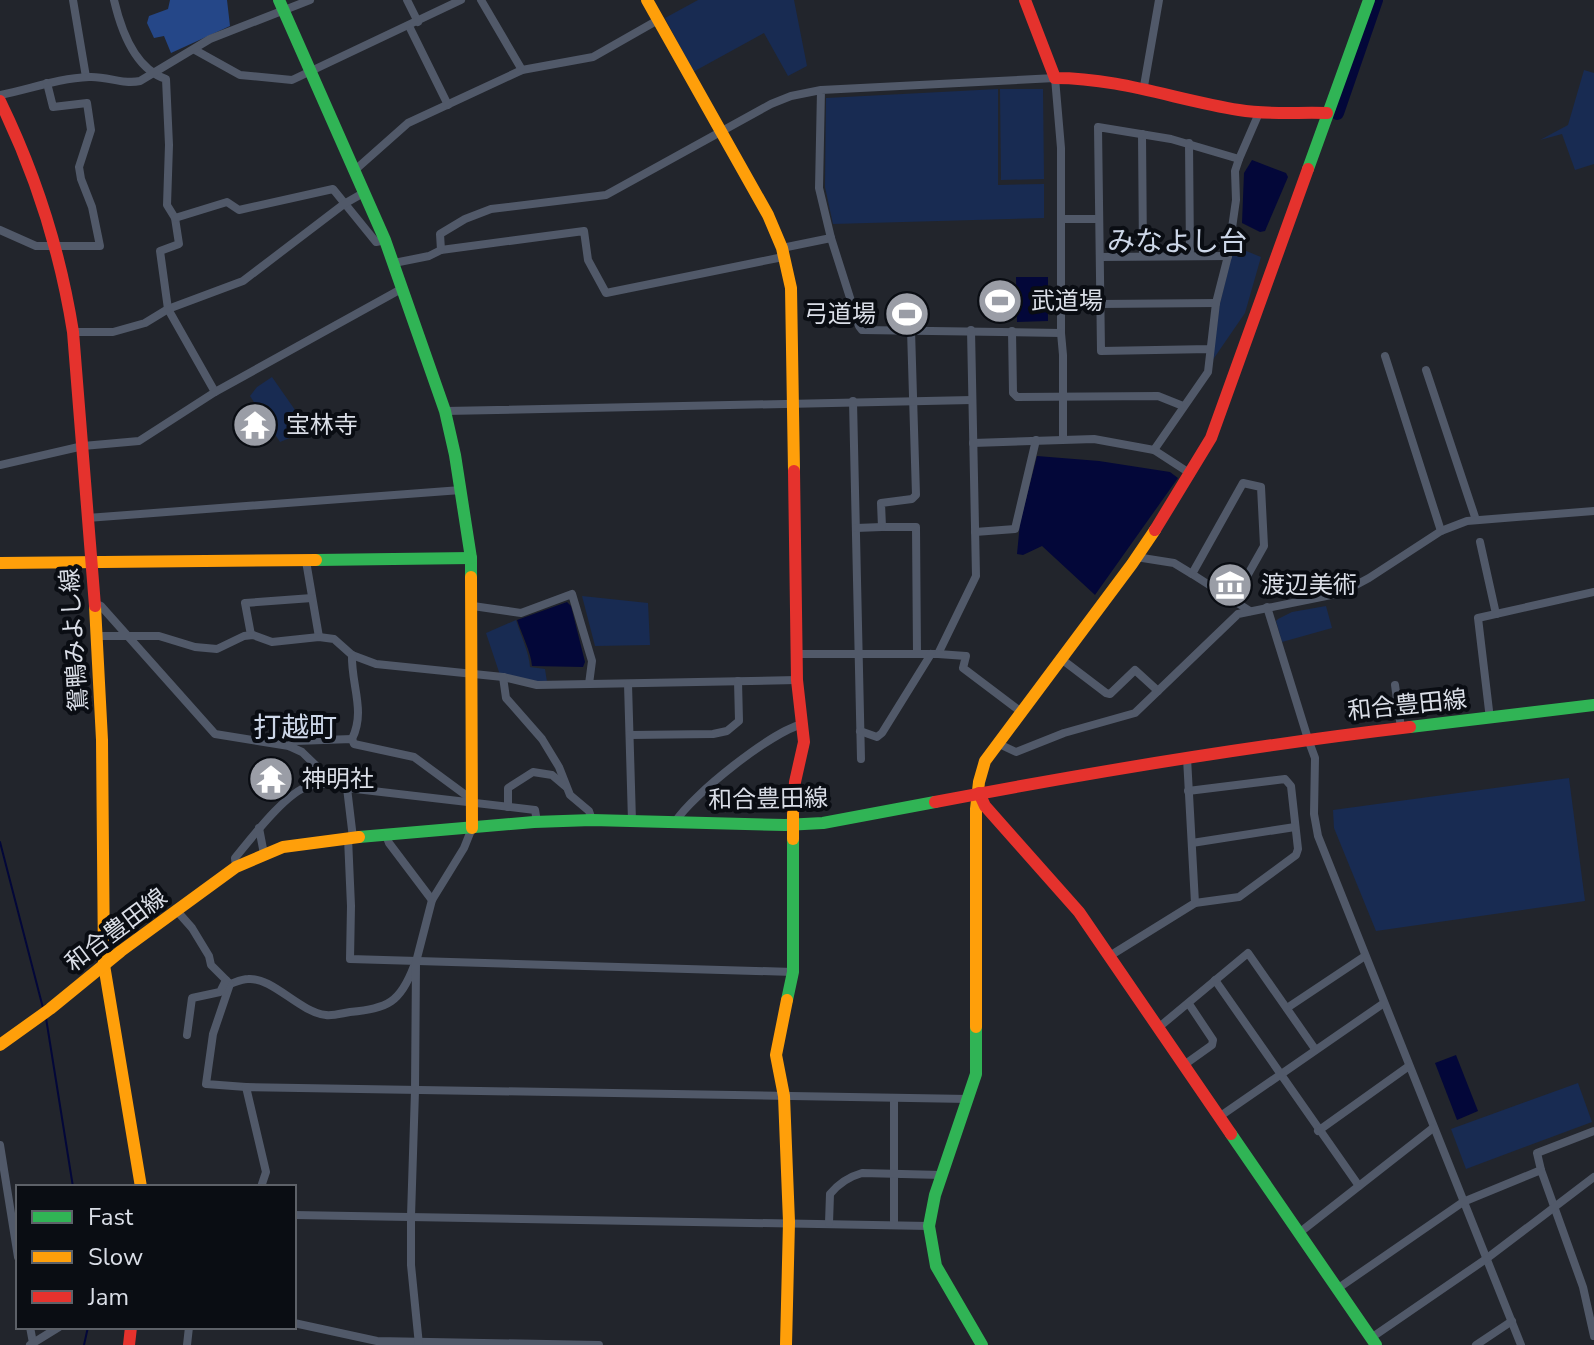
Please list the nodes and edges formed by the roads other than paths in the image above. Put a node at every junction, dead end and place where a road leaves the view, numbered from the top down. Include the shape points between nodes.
1 (73, 0) edge
2 (114, 0) edge
3 (310, 0) edge
4 (407, 0) edge
5 (461, 0) edge
6 (481, 0) edge
7 (647, 0) edge
8 (1025, 0) edge
9 (1159, 0) edge
10 (1369, 0) edge
11 (281, 6) edge
12 (658, 20) junction
13 (414, 24) junction
14 (195, 50) junction
15 (522, 70) junction
16 (311, 71) junction
17 (149, 73) junction
18 (86, 77) junction
19 (1055, 78) junction
20 (47, 83) junction
21 (1144, 86) junction
22 (821, 90) junction
23 (0, 95) edge
24 (0, 101) edge
25 (448, 105) junction
26 (1259, 113) junction
27 (1327, 113) junction
28 (719, 131) junction
29 (1142, 134) junction
30 (1189, 143) junction
31 (1239, 159) junction
32 (355, 170) junction
33 (365, 192) junction
34 (344, 204) junction
35 (175, 218) junction
36 (1061, 219) junction
37 (1099, 219) junction
38 (0, 230) edge
39 (831, 238) junction
40 (385, 240) junction
41 (58, 248) junction
42 (441, 250) junction
43 (782, 253) junction
44 (1143, 255) junction
45 (1190, 255) junction
46 (1228, 256) junction
47 (1100, 257) junction
48 (394, 263) junction
49 (403, 288) junction
50 (1216, 303) junction
51 (1099, 304) junction
52 (168, 309) junction
53 (911, 330) junction
54 (971, 330) junction
55 (1012, 331) junction
56 (73, 332) junction
57 (1061, 333) junction
58 (1210, 349) junction
59 (1385, 356) dead end
60 (1426, 370) dead end
61 (215, 392) junction
62 (1063, 397) junction
63 (914, 400) junction
64 (972, 400) junction
65 (853, 401) junction
66 (793, 404) junction
67 (1183, 406) junction
68 (445, 411) junction
69 (1063, 439) junction
70 (1036, 440) junction
71 (973, 443) junction
72 (83, 446) junction
73 (1154, 450) junction
74 (0, 465) edge
75 (1191, 474) junction
76 (461, 490) junction
77 (1594, 511) edge
78 (87, 518) junction
79 (1476, 520) junction
80 (882, 527) junction
81 (856, 528) junction
82 (1441, 531) junction
83 (975, 532) junction
84 (1480, 542) dead end
85 (1136, 557) junction
86 (471, 558) junction
87 (306, 561) junction
88 (0, 563) edge
89 (91, 563) junction
90 (1192, 574) junction
91 (1594, 592) edge
92 (312, 598) junction
93 (1233, 601) junction
94 (94, 603) junction
95 (473, 606) junction
96 (1267, 607) junction
97 (1251, 611) junction
98 (1496, 614) junction
99 (251, 635) junction
100 (97, 636) junction
101 (127, 636) junction
102 (319, 637) junction
103 (796, 654) junction
104 (917, 654) junction
105 (935, 654) junction
106 (352, 655) junction
107 (858, 656) junction
108 (1060, 658) junction
109 (472, 674) junction
110 (503, 677) junction
111 (797, 680) junction
112 (738, 681) junction
113 (589, 684) junction
114 (628, 684) junction
115 (1395, 685) dead end
116 (1158, 691) junction
117 (1594, 705) edge
118 (1020, 711) junction
119 (1490, 719) junction
120 (803, 724) junction
121 (1401, 728) junction
122 (860, 731) junction
123 (630, 735) junction
124 (352, 739) junction
125 (1308, 739) junction
126 (999, 744) junction
127 (289, 746) junction
128 (1187, 758) junction
129 (861, 759) dead end
130 (326, 776) junction
131 (320, 784) junction
132 (336, 784) junction
133 (566, 787) junction
134 (347, 788) junction
135 (1188, 791) junction
136 (979, 793) junction
137 (471, 801) junction
138 (508, 807) junction
139 (592, 820) junction
140 (632, 821) junction
141 (537, 822) junction
142 (675, 822) junction
143 (1295, 827) junction
144 (259, 828) junction
145 (472, 828) junction
146 (386, 835) junction
147 (351, 838) junction
148 (1192, 843) junction
149 (264, 854) junction
150 (236, 867) junction
151 (432, 900) junction
152 (1195, 903) junction
153 (177, 911) junction
154 (1365, 956) junction
155 (1108, 957) junction
156 (416, 962) junction
157 (104, 965) junction
158 (793, 972) junction
159 (1215, 980) junction
160 (228, 982) junction
161 (1384, 1003) junction
162 (1189, 1004) junction
163 (1287, 1008) junction
164 (1158, 1028) junction
165 (187, 1035) dead end
166 (0, 1045) edge
167 (1315, 1049) junction
168 (1184, 1065) junction
169 (1409, 1066) junction
170 (1278, 1075) junction
171 (246, 1087) junction
172 (415, 1091) junction
173 (784, 1096) junction
174 (894, 1099) junction
175 (969, 1099) junction
176 (1219, 1117) junction
177 (1433, 1128) junction
178 (1318, 1131) junction
179 (1594, 1131) edge
180 (0, 1145) edge
181 (1541, 1170) junction
182 (894, 1173) junction
183 (942, 1175) junction
184 (1594, 1177) edge
185 (141, 1185) edge
186 (262, 1185) edge
187 (1359, 1186) junction
188 (1463, 1202) junction
189 (1556, 1207) junction
190 (296, 1215) edge
191 (411, 1216) junction
192 (789, 1222) junction
193 (829, 1223) junction
194 (894, 1225) junction
195 (929, 1226) junction
196 (1299, 1233) junction
197 (16, 1245) edge
198 (1486, 1259) junction
199 (1337, 1289) junction
200 (1593, 1316) edge
201 (1512, 1321) junction
202 (296, 1323) edge
203 (56, 1329) edge
204 (1594, 1336) edge
205 (1374, 1342) edge
206 (31, 1344) edge
207 (419, 1344) edge
208 (599, 1345) edge
209 (786, 1345) edge
210 (982, 1345) edge
211 (1476, 1345) edge
212 (1521, 1345) edge

1 - 18 street
2 - 17 street via 125,37
3 - 11 street
4 - 13 street
5 - 13 street
6 - 15 street
7 - 12 street
8 - 19 street
9 - 21 street
10 - 27 street
11 - 14 street
11 - 16 street
12 - 15 street via 593,57
12 - 28 street
13 - 16 street
13 - 25 street
14 - 16 street via 250,77 292,80
14 - 17 street
15 - 25 street
16 - 32 street
17 - 18 street via 131,83
17 - 35 street via 166,79 167,205
18 - 20 street
19 - 21 street
19 - 22 street
19 - 36 street
20 - 23 street
20 - 41 street via 53,107 87,103 91,130 79,167 100,246
21 - 26 street
22 - 28 street via 791,96
22 - 39 street via 819,188
24 - 41 street, 鴛鴨みよし線 via 37,183
25 - 32 street via 408,123
26 - 27 street
26 - 31 street
27 - 75 street via 1222,412
28 - 42 street via 606,195 491,209 465,219 440,234
28 - 43 street via 768,215
29 - 30 street
29 - 37 street via 1098,127
29 - 44 street
30 - 31 street
30 - 45 street
31 - 46 street
32 - 33 street
33 - 34 street
33 - 40 street
34 - 35 street via 333,189 239,210 227,202
34 - 40 street via 376,242
34 - 52 street via 243,281
35 - 52 street via 179,244 160,251
36 - 37 street
36 - 57 street
37 - 47 street
38 - 41 street via 36,246
39 - 43 street
39 - 53 street via 862,330
40 - 48 street
41 - 56 street, 鴛鴨みよし線
42 - 43 street via 584,231 588,260 606,293
42 - 48 street
43 - 66 street via 791,288
44 - 45 street
44 - 47 street
45 - 46 street
46 - 50 street
47 - 51 street
48 - 49 street
49 - 61 street
49 - 68 street
50 - 51 street
50 - 58 street
51 - 58 street via 1101,351
52 - 56 street via 145,323 113,332
52 - 61 street
53 - 54 street
53 - 63 street
54 - 55 street
54 - 64 street
55 - 57 street
55 - 62 street via 1014,396
56 - 72 street, 鴛鴨みよし線
57 - 62 street
58 - 67 street via 1208,372
59 - 82 street
60 - 79 street
61 - 72 street via 139,441
62 - 67 street via 1158,396
62 - 69 street
63 - 64 street
63 - 65 street
63 - 80 street via 916,495 881,503
64 - 71 street
65 - 66 street
65 - 81 street
66 - 68 street
66 - 103 street
67 - 73 street
68 - 76 street
69 - 70 street
69 - 73 street
70 - 71 street
70 - 83 street via 1015,529
71 - 83 street
72 - 74 street
72 - 78 street, 鴛鴨みよし線
73 - 75 street
75 - 85 street
76 - 78 street
76 - 86 street
77 - 79 street
78 - 89 street, 鴛鴨みよし線
79 - 82 street
80 - 81 street
80 - 104 street via 916,527
81 - 107 street
82 - 96 street via 1341,593
83 - 105 street via 976,576
84 - 98 street
85 - 90 street via 1174,563
85 - 108 street
86 - 87 street
86 - 95 street
87 - 89 street
87 - 92 street
88 - 89 street
89 - 94 street, 鴛鴨みよし線
90 - 93 street
90 - 93 street via 1243,483 1261,487 1264,546
91 - 98 street
92 - 99 street via 245,603
92 - 102 street
93 - 97 street
94 - 100 street, 鴛鴨みよし線
94 - 101 street
95 - 109 street
95 - 113 street via 521,613 572,594 592,661
96 - 97 street
96 - 125 street
97 - 116 street via 1238,614
98 - 119 street via 1478,618
99 - 101 street via 217,649 159,636
99 - 102 street via 272,642
100 - 101 street
100 - 157 street, 鴛鴨みよし線
101 - 127 street via 215,734
102 - 106 street via 334,639
103 - 107 street
103 - 111 street
104 - 105 street
104 - 107 street
105 - 118 street via 966,656 963,668
105 - 122 street via 882,733 877,737
106 - 109 street via 386,665
106 - 124 street via 360,702
107 - 122 street
108 - 116 street via 1106,693 1135,670
108 - 118 street
109 - 110 street
109 - 137 street
110 - 113 street via 537,685
110 - 133 street via 506,698 542,739
111 - 112 street
111 - 120 street
112 - 114 street
112 - 123 street via 739,721 727,731
113 - 114 street
114 - 123 street
115 - 121 street
116 - 126 street via 1135,713 1016,752
117 - 119 street, 和合豊田線
118 - 126 street
119 - 121 street, 和合豊田線
120 - 142 street via 788,727 721,776
120 - 158 street, bridge via 793,814
121 - 125 street, 和合豊田線
122 - 129 street
123 - 140 street
124 - 127 street via 295,741
124 - 137 street via 354,744 414,757
125 - 128 street, 和合豊田線
125 - 154 street via 1315,758 1318,836
126 - 136 street via 985,761
127 - 130 street
128 - 135 street
128 - 136 street, 和合豊田線
130 - 131 street
130 - 132 street
131 - 132 street
131 - 144 street via 299,789
132 - 134 street
133 - 138 street via 552,775 533,772 508,788
133 - 139 street
134 - 137 street
134 - 147 street
135 - 143 street via 1285,779 1291,786
135 - 148 street
136 - 142 street, 和合豊田線 via 823,823
136 - 155 street via 1063,891
136 - 175 street via 977,1052
137 - 138 street
137 - 145 street
138 - 141 street via 535,810
139 - 140 street, 和合豊田線
139 - 141 street, 和合豊田線
140 - 142 street, 和合豊田線
141 - 145 street, 和合豊田線
143 - 148 street
143 - 152 street via 1296,855 1239,897
144 - 149 street
144 - 150 street via 235,858
145 - 146 street, 和合豊田線
145 - 151 street
146 - 147 street, 和合豊田線
146 - 151 street
147 - 149 street, 和合豊田線
147 - 156 street via 350,959
148 - 152 street
149 - 150 street, 和合豊田線
150 - 153 street, 和合豊田線
151 - 156 street
152 - 155 street
153 - 157 street, 和合豊田線
153 - 160 street
154 - 161 street
154 - 163 street
155 - 164 street
156 - 158 street
156 - 160 street via 391,1004 325,1015 262,981
156 - 172 street
157 - 166 street, 和合豊田線
157 - 185 street, 鴛鴨みよし線
158 - 173 street via 776,1055
159 - 162 street
159 - 163 street via 1248,953
159 - 170 street
160 - 165 street via 220,992 192,998
160 - 171 street via 206,1084
161 - 167 street
161 - 169 street
162 - 164 street
162 - 168 street via 1213,1040
163 - 167 street
164 - 168 street
167 - 170 street
168 - 176 street
169 - 177 street
169 - 178 street
170 - 176 street
170 - 178 street
171 - 172 street
171 - 186 street via 266,1172
172 - 173 street
172 - 191 street
173 - 174 street
173 - 192 street
174 - 175 street
174 - 182 street
175 - 183 street
176 - 196 street
177 - 187 street
177 - 188 street
178 - 187 street
179 - 181 street via 1537,1153
180 - 197 street
181 - 188 street
181 - 189 street
182 - 183 street
182 - 193 street via 862,1173 844,1180 830,1194
182 - 194 street
183 - 195 street
184 - 189 street
187 - 196 street
188 - 198 street
188 - 199 street
189 - 198 street
189 - 200 street
190 - 191 street
191 - 192 street
191 - 207 street
192 - 193 street
192 - 209 street
193 - 194 street
194 - 195 street
195 - 210 street via 936,1266
196 - 199 street
198 - 201 street
198 - 205 street
199 - 205 street
200 - 204 street
201 - 211 street
201 - 212 street
202 - 207 street
203 - 206 street
207 - 208 street

